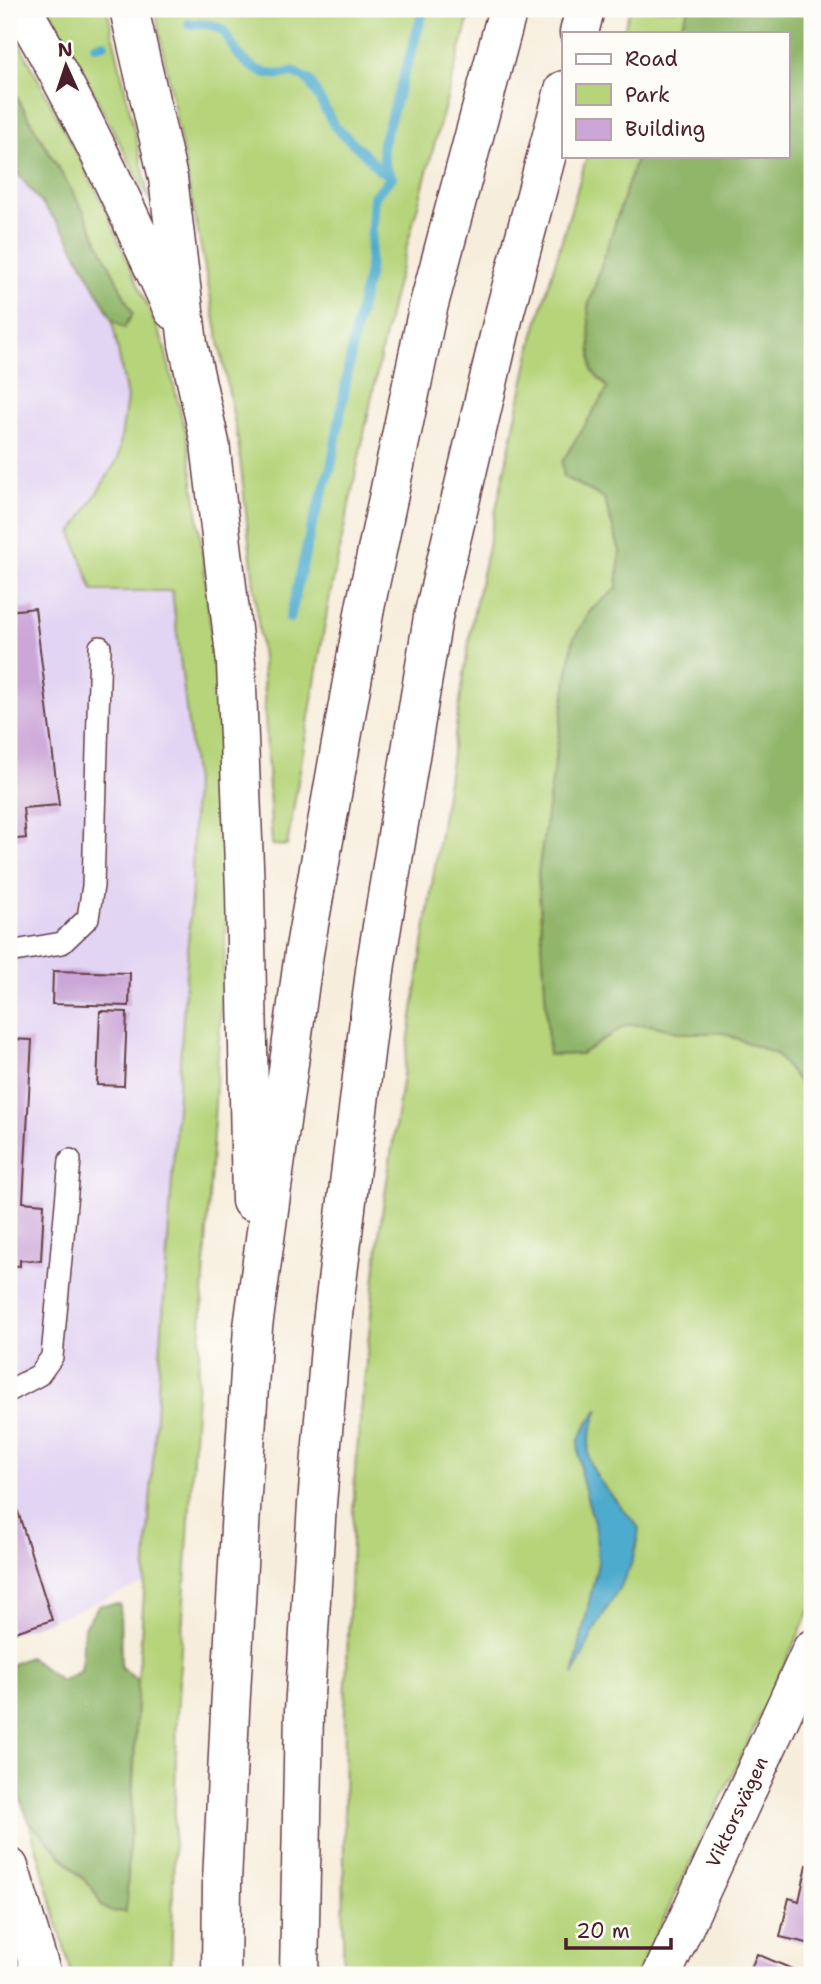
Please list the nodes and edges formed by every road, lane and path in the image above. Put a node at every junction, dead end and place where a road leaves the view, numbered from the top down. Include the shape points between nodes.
1 (22, 9) edge
2 (128, 9) edge
3 (508, 9) edge
4 (585, 9) edge
5 (579, 32) edge
6 (562, 98) edge
7 (188, 344) junction
8 (100, 647) dead end
9 (10, 946) edge
10 (69, 1160) dead end
11 (253, 1327) junction
12 (9, 1391) edge
13 (812, 1649) edge
14 (9, 1867) edge
15 (42, 1975) edge
16 (221, 1975) edge
17 (299, 1975) edge
18 (662, 1975) edge

1 - 7 main road via 122,199
2 - 7 main road via 168,178
3 - 11 main road via 428,307 365,608 304,953
4 - 5 main road
6 - 17 main road via 433,617 376,963 332,1323 316,1517 304,1711
7 - 11 main road via 210,443 236,663 246,904
8 - 9 lane via 93,886 88,918 62,943
10 - 12 lane via 52,1357 39,1376
11 - 16 main road via 240,1509
13 - 18 main road, Viktorsvägen
14 - 15 main road

